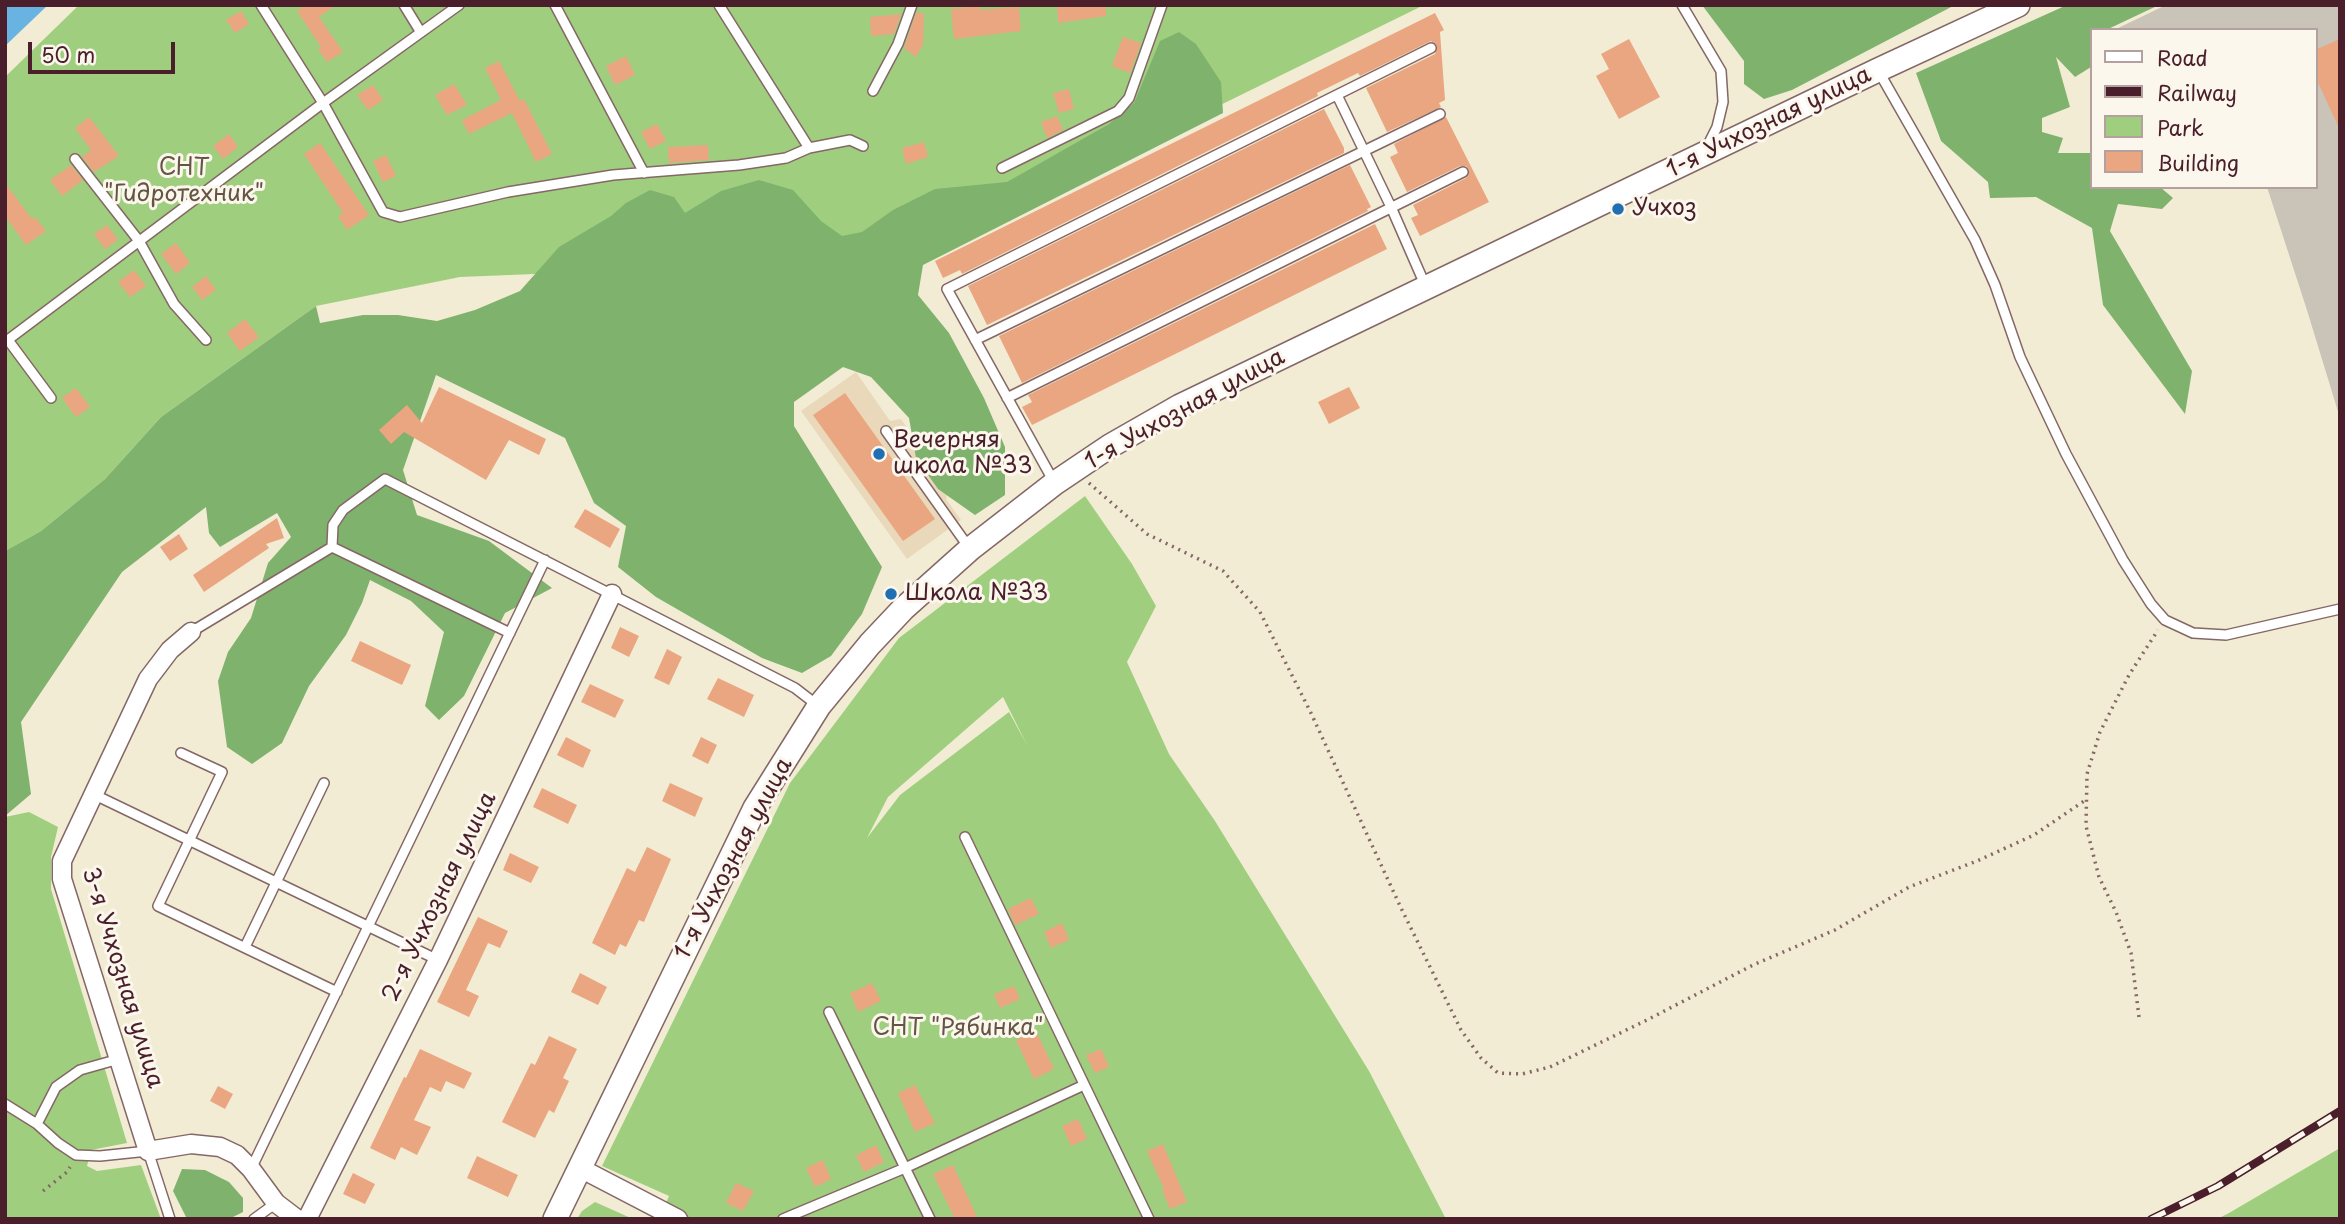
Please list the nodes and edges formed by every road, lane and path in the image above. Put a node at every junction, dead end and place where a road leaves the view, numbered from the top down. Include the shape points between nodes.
1 (261, 5) edge
2 (404, 5) edge
3 (459, 5) edge
4 (555, 5) edge
5 (719, 5) edge
6 (912, 5) edge
7 (1162, 5) edge
8 (1682, 5) edge
9 (2018, 5) edge
10 (420, 31) junction
11 (1431, 48) dead end
12 (1878, 70) junction
13 (873, 91) dead end
14 (1337, 95) junction
15 (323, 103) junction
16 (1440, 114) dead end
17 (863, 146) dead end
18 (809, 148) junction
19 (1364, 151) junction
20 (1704, 154) junction
21 (75, 159) dead end
22 (1002, 168) dead end
23 (1463, 172) dead end
24 (643, 173) junction
25 (1391, 207) junction
26 (139, 241) junction
27 (1427, 289) junction
28 (206, 340) dead end
29 (975, 340) junction
30 (6, 341) edge
31 (51, 398) dead end
32 (1007, 398) junction
33 (886, 431) dead end
34 (1074, 470) junction
35 (1055, 483) junction
36 (332, 547) junction
37 (970, 549) junction
38 (545, 560) junction
39 (612, 594) junction
40 (2340, 609) edge
41 (2165, 620) junction
42 (191, 632) joint
43 (510, 632) junction
44 (819, 706) junction
45 (181, 753) dead end
46 (324, 783) dead end
47 (93, 794) junction
48 (2087, 799) junction
49 (965, 837) dead end
50 (189, 840) junction
51 (276, 882) junction
52 (369, 926) junction
53 (244, 947) junction
54 (438, 960) junction
55 (337, 992) junction
56 (829, 1012) dead end
57 (2139, 1017) dead end
58 (119, 1059) junction
59 (1084, 1085) junction
60 (5, 1104) edge
61 (37, 1124) junction
62 (148, 1151) junction
63 (76, 1155) junction
64 (578, 1167) junction
65 (905, 1168) junction
66 (251, 1169) junction
67 (43, 1191) dead end
68 (276, 1203) junction
69 (170, 1219) edge
70 (254, 1219) edge
71 (297, 1219) edge
72 (307, 1219) edge
73 (555, 1219) edge
74 (678, 1219) edge
75 (783, 1219) edge
76 (930, 1219) edge
77 (1149, 1219) edge

1 - 15 lane
2 - 10 lane
3 - 10 lane
4 - 24 lane
5 - 18 lane
6 - 13 lane
7 - 22 lane via 1129,98 1118,111
8 - 20 lane via 1721,71 1723,102
9 - 12 street, 1-я Учхозная улица
10 - 15 lane
11 - 14 lane
12 - 20 street, 1-я Учхозная улица
12 - 41 lane via 1975,240 2020,358 2066,454 2123,560
14 - 19 lane
14 - 29 lane via 947,289
15 - 24 lane via 383,212 400,217 508,192
15 - 26 lane
16 - 19 lane
17 - 18 lane via 850,140
18 - 24 lane via 786,158
19 - 25 lane
19 - 29 lane
20 - 27 street, 1-я Учхозная улица
21 - 26 lane
23 - 25 lane
25 - 27 lane
25 - 32 lane
26 - 28 lane via 174,304
26 - 30 lane
27 - 34 street, 1-я Учхозная улица via 1180,406
29 - 32 lane
30 - 31 lane
32 - 35 lane
33 - 37 lane
34 - 35 street, 1-я Учхозная улица
34 - 48 path via 1147,534 1223,571 1260,612 1461,1030 1481,1058 1499,1073 1522,1074 1550,1067 1753,965 1835,930 1909,887 2034,835
35 - 37 street, 1-я Учхозная улица
36 - 38 lane via 333,525 343,510 385,478
36 - 42 lane
36 - 43 lane
37 - 44 street, 1-я Учхозная улица via 903,609
38 - 39 lane
38 - 43 lane
39 - 44 lane via 795,688
39 - 54 street, 2-я Учхозная улица
40 - 41 lane via 2226,635 2193,633
41 - 48 path via 2129,675 2100,732 2087,774
42 - 47 street, 3-я Учхозная улица via 148,679
43 - 52 lane
44 - 64 street, 1-я Учхозная улица via 755,808
45 - 50 lane via 222,772
46 - 51 lane
47 - 50 lane
47 - 58 street, 3-я Учхозная улица via 62,861 62,879
48 - 57 path via 2086,826 2099,877 2131,953
49 - 59 lane
50 - 51 lane
50 - 53 lane via 158,906
51 - 52 lane
51 - 53 lane
52 - 54 lane
52 - 55 lane
53 - 55 lane
54 - 72 street, 2-я Учхозная улица
55 - 66 lane
56 - 65 lane
58 - 61 lane via 80,1070 56,1087
58 - 62 street, 3-я Учхозная улица
59 - 65 lane
59 - 77 lane
60 - 61 lane
61 - 63 lane
62 - 63 lane
62 - 66 street via 191,1144 220,1147
62 - 69 lane
63 - 67 path via 68,1172
64 - 73 street, 1-я Учхозная улица
64 - 74 street
65 - 75 lane
65 - 76 lane
66 - 68 street
68 - 70 lane
68 - 71 street

